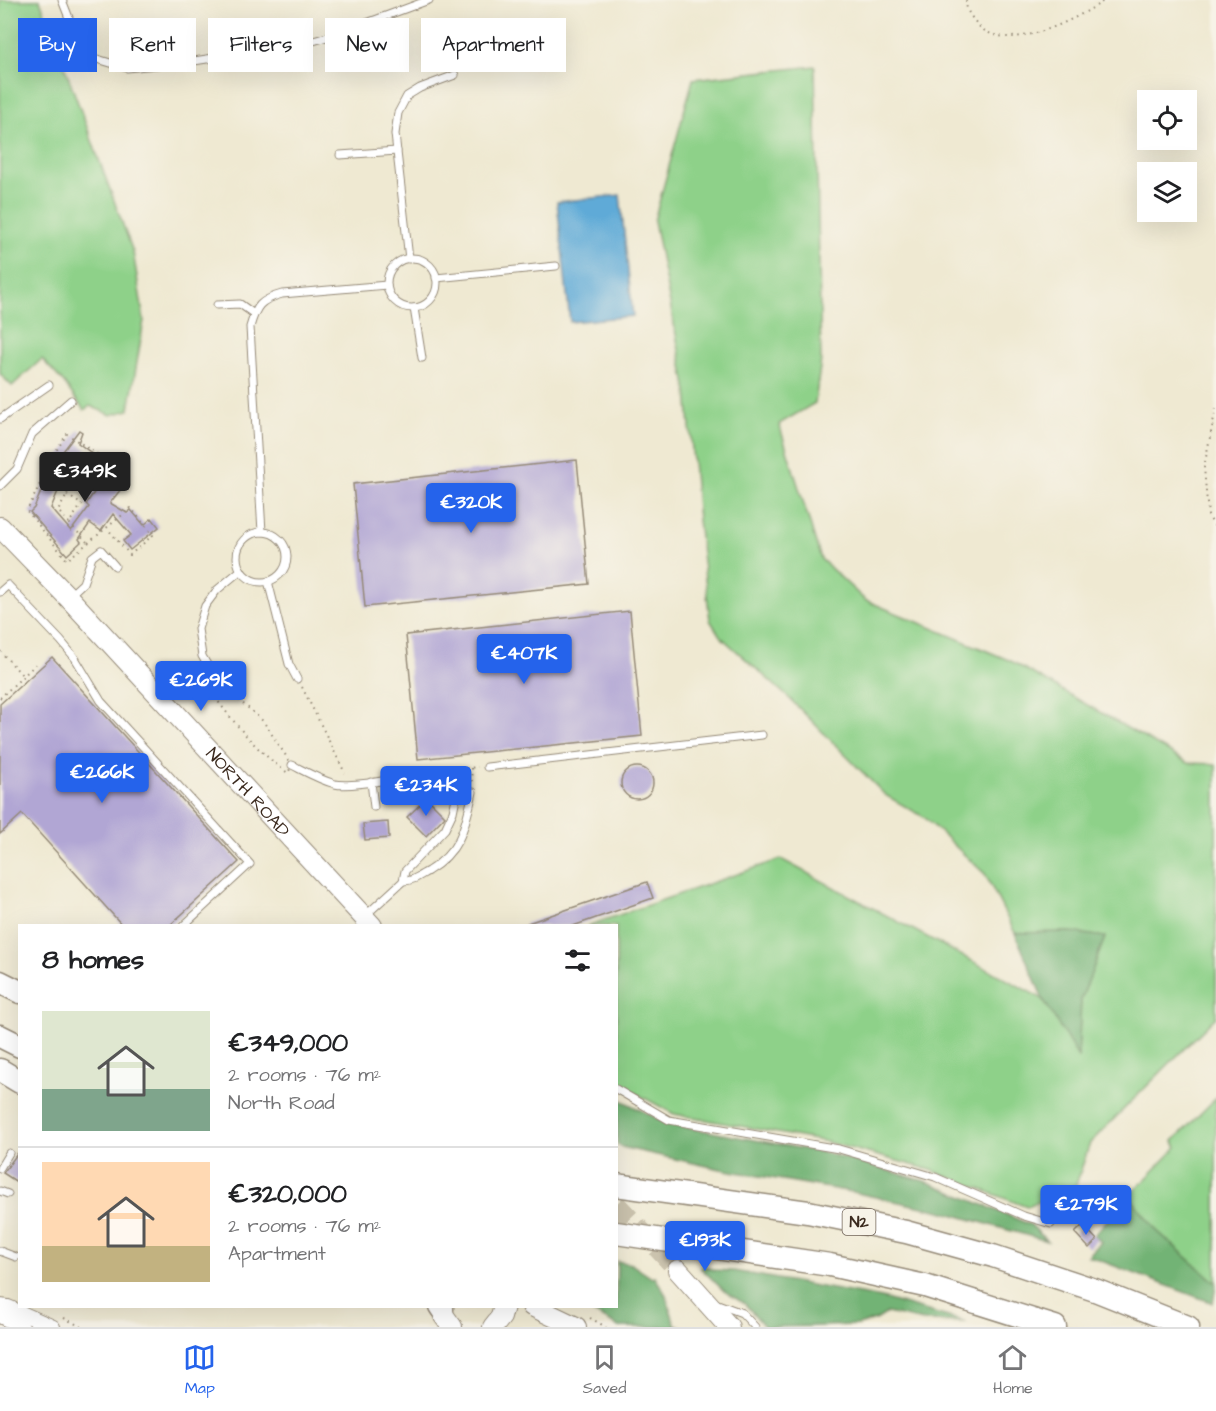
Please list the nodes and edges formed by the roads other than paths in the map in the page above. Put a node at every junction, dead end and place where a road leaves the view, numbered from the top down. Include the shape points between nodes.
1 (62, 0) edge
2 (429, 0) edge
3 (455, 75) dead end
4 (397, 152) junction
5 (340, 155) dead end
6 (409, 259) junction
7 (556, 266) dead end
8 (436, 278) junction
9 (387, 285) junction
10 (217, 305) dead end
11 (414, 308) junction
12 (254, 314) junction
13 (422, 358) dead end
14 (48, 385) dead end
15 (71, 400) dead end
16 (0, 418) edge
17 (0, 486) edge
18 (262, 532) junction
19 (2, 533) edge
20 (115, 566) dead end
21 (241, 570) junction
22 (268, 581) junction
23 (0, 592) edge
24 (68, 597) junction
25 (297, 679) road end
26 (216, 680) road end
27 (762, 735) dead end
28 (292, 765) road end
29 (487, 767) road end
30 (438, 770) road end
31 (371, 782) junction
32 (473, 792) road end
33 (457, 793) dead end
34 (374, 807) dead end
35 (403, 881) junction
36 (368, 921) edge
37 (185, 924) edge
38 (0, 982) edge
39 (18, 991) edge
40 (0, 1036) edge
41 (18, 1045) edge
42 (0, 1070) edge
43 (18, 1081) edge
44 (618, 1090) edge
45 (9, 1153) dead end
46 (0, 1168) edge
47 (618, 1185) edge
48 (0, 1191) edge
49 (8, 1194) dead end
50 (1051, 1224) dead end
51 (618, 1233) edge
52 (0, 1251) edge
53 (15, 1257) dead end
54 (678, 1270) tunnel mouth
55 (704, 1300) junction
56 (0, 1306) edge
57 (503, 1308) edge
58 (536, 1308) edge
59 (0, 1316) edge
60 (721, 1323) edge
61 (22, 1327) edge
62 (53, 1327) edge
63 (493, 1327) edge
64 (576, 1327) edge
65 (755, 1327) edge
66 (1055, 1327) edge
67 (1188, 1327) edge

1 - 2 lane via 78,40 94,58 127,68 303,44
3 - 4 lane via 407,96 398,113 394,134
4 - 5 lane
4 - 6 lane
6 - 8 lane via 427,264
6 - 9 lane via 391,269
7 - 8 lane
8 - 11 lane via 429,301
9 - 11 lane via 392,299
9 - 12 lane via 282,294 268,298
10 - 12 lane via 240,304
11 - 13 lane
12 - 18 lane via 250,327
14 - 16 lane
15 - 17 lane via 32,434 17,469
18 - 21 lane via 242,543 237,558
18 - 22 lane via 278,538 287,560 279,575
19 - 24 main road, NORTH ROAD
20 - 24 lane via 101,550 92,557 83,583
21 - 22 lane via 256,581
21 - 26 lane via 205,606 198,629 202,656
22 - 25 lane via 289,664
23 - 37 lane via 8,585 61,641 101,701 250,864
24 - 36 main road, NORTH ROAD
27 - 29 lane
28 - 31 lane via 338,785
30 - 31 lane
31 - 34 lane
32 - 35 lane via 465,828 454,849 430,870 411,881
33 - 35 lane via 445,829 405,871
35 - 36 lane
38 - 39 highway
40 - 41 highway
42 - 43 highway
44 - 50 lane via 669,1120 840,1149 935,1178
45 - 46 lane
47 - 67 highway, N2 via 808,1212 906,1232 1095,1290
48 - 49 lane
51 - 66 highway via 830,1264 925,1286
52 - 53 lane
54 - 55 main road
55 - 60 main road
55 - 65 lane via 742,1313
56 - 62 street
57 - 63 main road
58 - 64 main road
59 - 61 street

